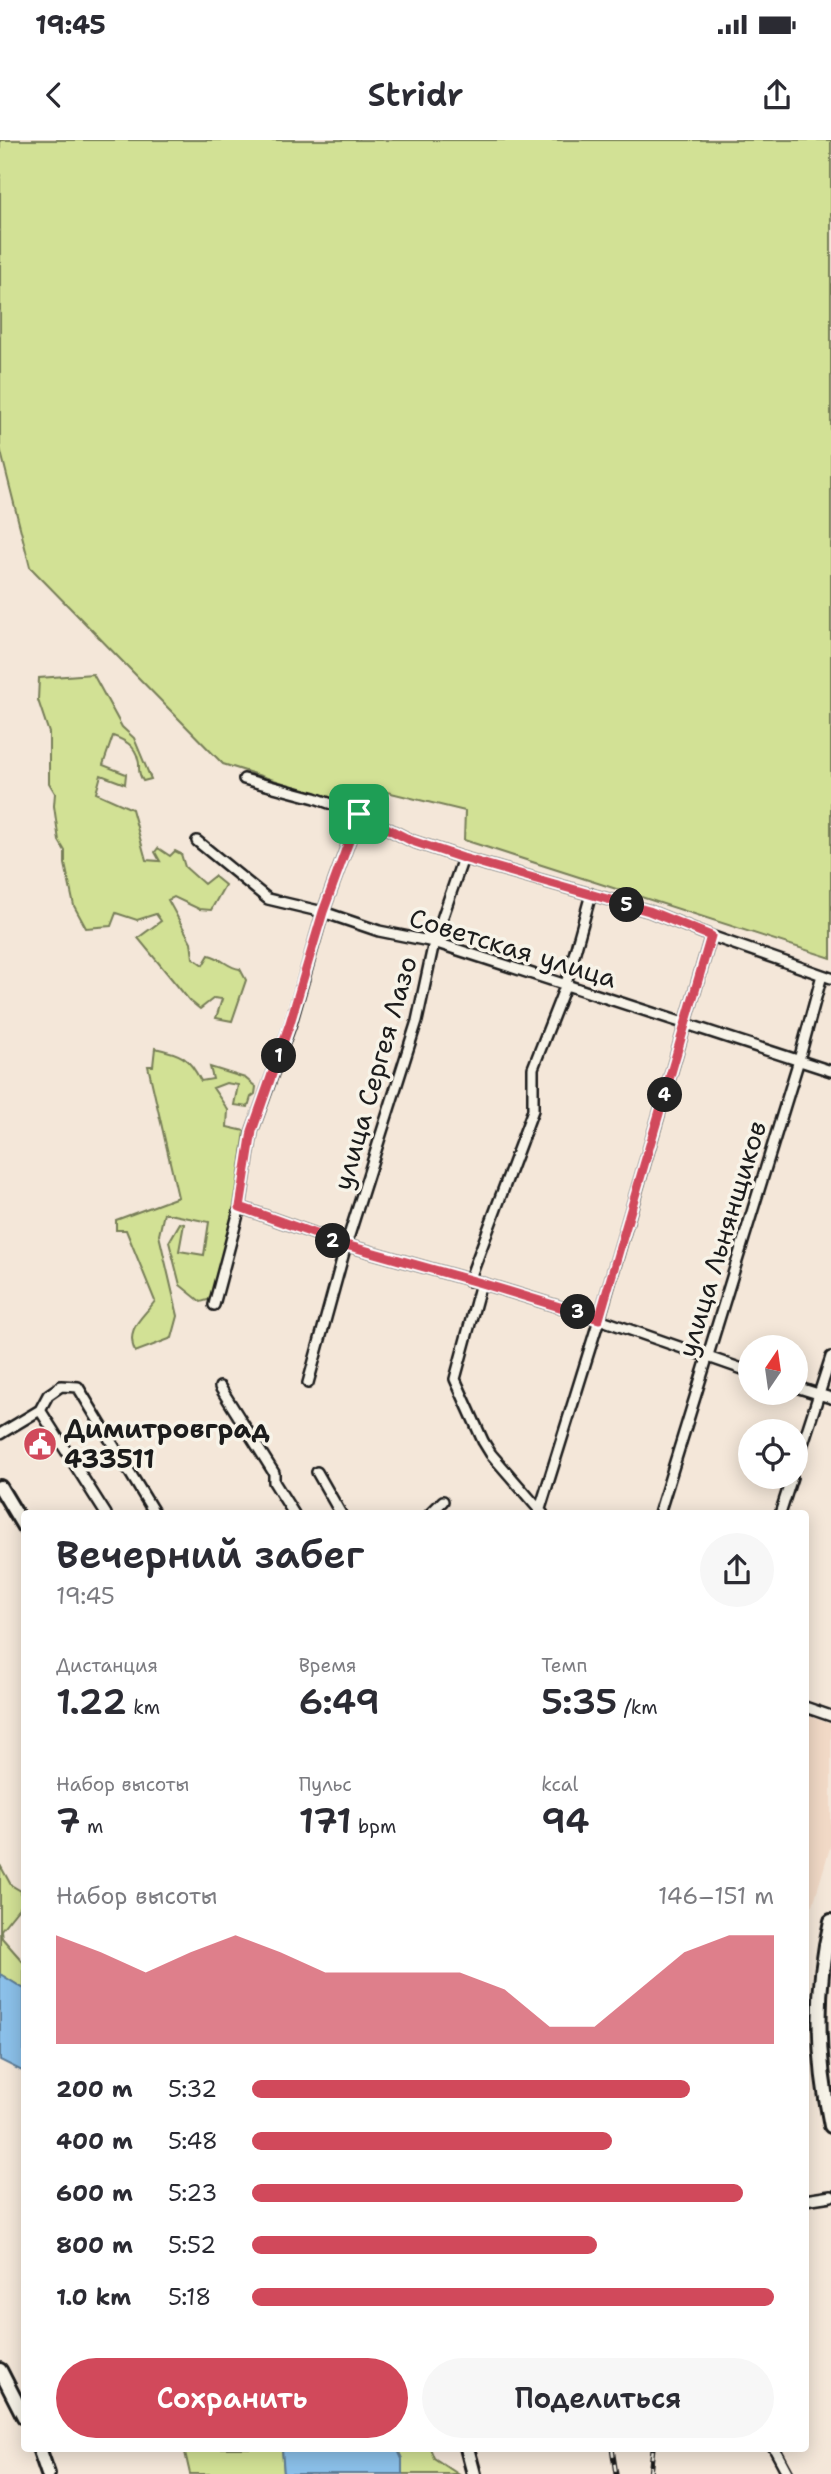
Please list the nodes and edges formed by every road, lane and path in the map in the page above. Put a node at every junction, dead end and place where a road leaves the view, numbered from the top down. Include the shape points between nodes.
1 (244, 779) dead end
2 (359, 814) junction
3 (197, 841) dead end
4 (463, 858) junction
5 (591, 894) junction
6 (323, 912) junction
7 (711, 936) junction
8 (434, 942) junction
9 (827, 977) edge
10 (566, 984) junction
11 (686, 1024) junction
12 (799, 1060) junction
13 (831, 1070) edge
14 (240, 1207) junction
15 (346, 1245) junction
16 (469, 1281) junction
17 (481, 1283) junction
18 (214, 1305) dead end
19 (599, 1319) junction
20 (708, 1357) junction
21 (831, 1357) edge
22 (738, 1367) edge
23 (308, 1383) dead end
24 (220, 1387) dead end
25 (808, 1390) edge
26 (820, 1394) junction
27 (831, 1398) edge
28 (40, 1410) junction
29 (808, 1430) edge
30 (0, 1434) edge
31 (317, 1472) dead end
32 (788, 1489) edge
33 (2, 1492) edge
34 (443, 1500) dead end
35 (103, 1510) edge
36 (153, 1510) edge
37 (292, 1510) edge
38 (339, 1510) edge
39 (434, 1510) edge
40 (541, 1510) edge
41 (542, 1510) edge
42 (660, 1510) edge
43 (781, 1510) edge
44 (21, 1522) edge
45 (809, 1708) edge
46 (831, 1716) edge
47 (831, 1921) edge
48 (831, 2126) edge
49 (831, 2196) edge
50 (809, 2199) edge
51 (0, 2370) edge
52 (21, 2411) edge
53 (40, 2452) edge
54 (468, 2452) edge
55 (776, 2452) edge
56 (48, 2474) edge
57 (474, 2474) edge
58 (788, 2474) edge

1 - 2 street
2 - 4 street via 412,841
2 - 6 street
3 - 6 street, Советская улица via 268,899
4 - 5 street
4 - 8 street, улица Сергея Лазо
5 - 7 street
5 - 10 street
6 - 8 street, Советская улица via 379,931
6 - 14 street via 252,1131
7 - 9 street
7 - 11 street
8 - 10 street, Советская улица
8 - 15 street, улица Сергея Лазо via 417,1021
9 - 12 street, улица Льнянщиков
10 - 11 street, Советская улица
10 - 16 street via 533,1068 533,1110
11 - 12 street, Советская улица
11 - 19 street
12 - 13 street, Советская улица
12 - 20 street, улица Льнянщиков
14 - 15 street
14 - 18 street
15 - 16 street
15 - 23 street, улица Сергея Лазо
16 - 17 street
17 - 19 street
17 - 40 street via 455,1379 483,1441
19 - 20 street
19 - 41 street
20 - 22 street
20 - 42 street, улица Льнянщиков
21 - 26 street
24 - 37 street
25 - 26 street
26 - 27 street
26 - 29 street
28 - 30 street
28 - 35 street
28 - 36 street via 48,1395 61,1386 78,1387
31 - 38 street
32 - 43 street
33 - 44 main road
34 - 39 street
45 - 46 street
47 - 48 main road via 820,1996 821,2054
49 - 50 street
51 - 52 main road
53 - 56 main road
54 - 57 main road
55 - 58 street

